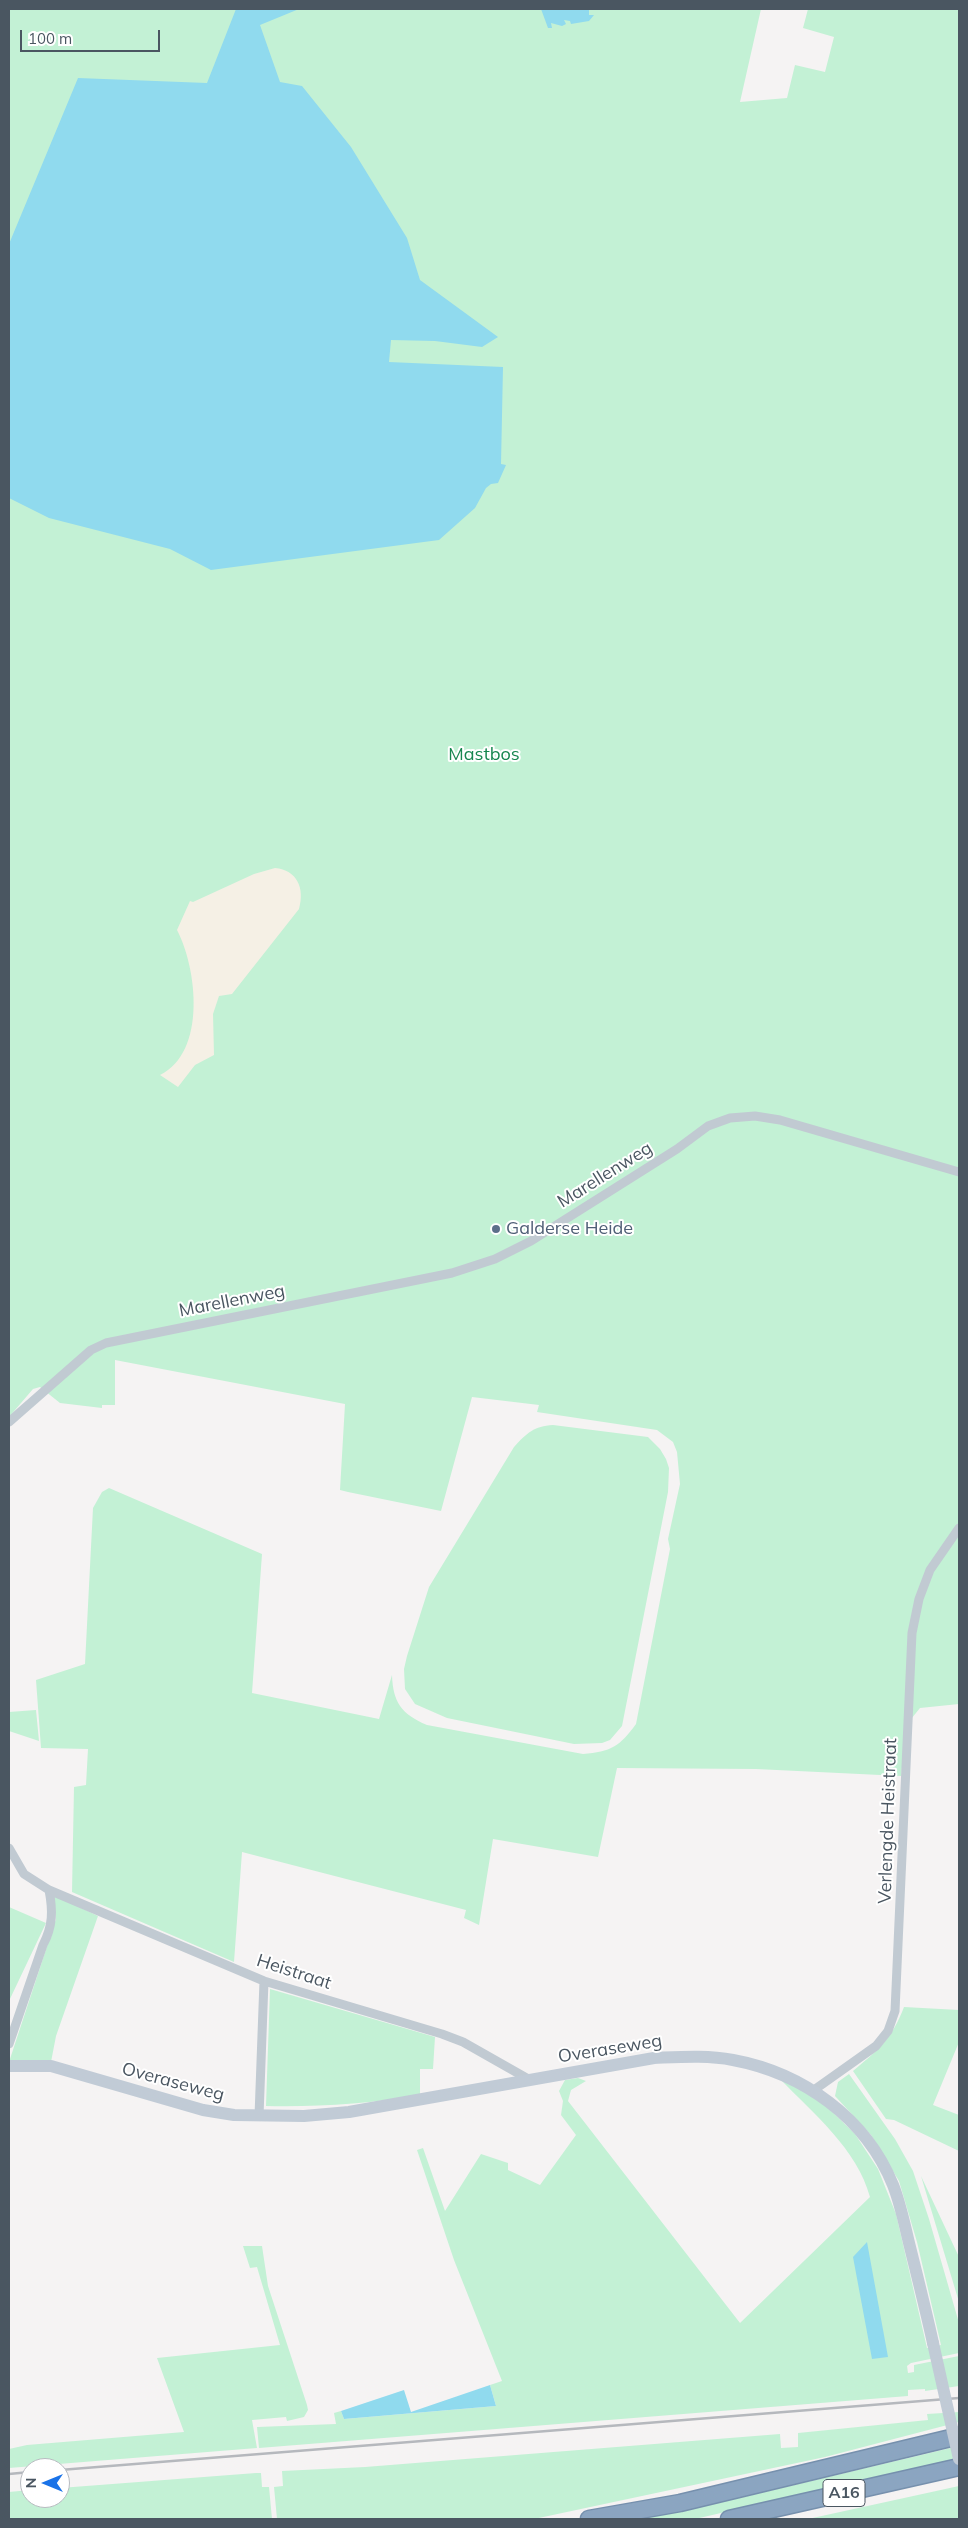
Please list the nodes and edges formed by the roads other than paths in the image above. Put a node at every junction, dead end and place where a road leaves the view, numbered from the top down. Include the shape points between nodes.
1 (959, 1172) edge
2 (9, 1422) edge
3 (959, 1528) edge
4 (9, 1848) edge
5 (49, 1890) junction
6 (264, 1981) junction
7 (9, 2044) edge
8 (9, 2066) edge
9 (530, 2080) junction
10 (814, 2090) junction
11 (259, 2116) junction
12 (959, 2436) edge
13 (959, 2459) edge
14 (959, 2467) edge
15 (589, 2519) edge
16 (730, 2519) edge

1 - 2 street, Marellenweg via 780,1120 755,1116 730,1118 708,1126 531,1241 495,1259 452,1273 106,1343 91,1350
3 - 10 street, Verlengde Heistraat via 930,1570 919,1599 912,1633 895,2011 888,2031 876,2046
4 - 5 street, Heistraat via 24,1874
5 - 6 street, Heistraat
5 - 7 street via 51,1930 43,1944
6 - 9 street, Heistraat via 442,2034 463,2042
6 - 11 street
8 - 11 street, Overaseweg via 51,2066 188,2107
9 - 10 street, Overaseweg via 654,2058 699,2056 733,2060 775,2072
9 - 11 street, Overaseweg via 349,2112
10 - 13 street, Overaseweg, bridge via 862,2134 886,2168 901,2208
12 - 15 highway, A16 via 680,2503
14 - 16 highway, A16

